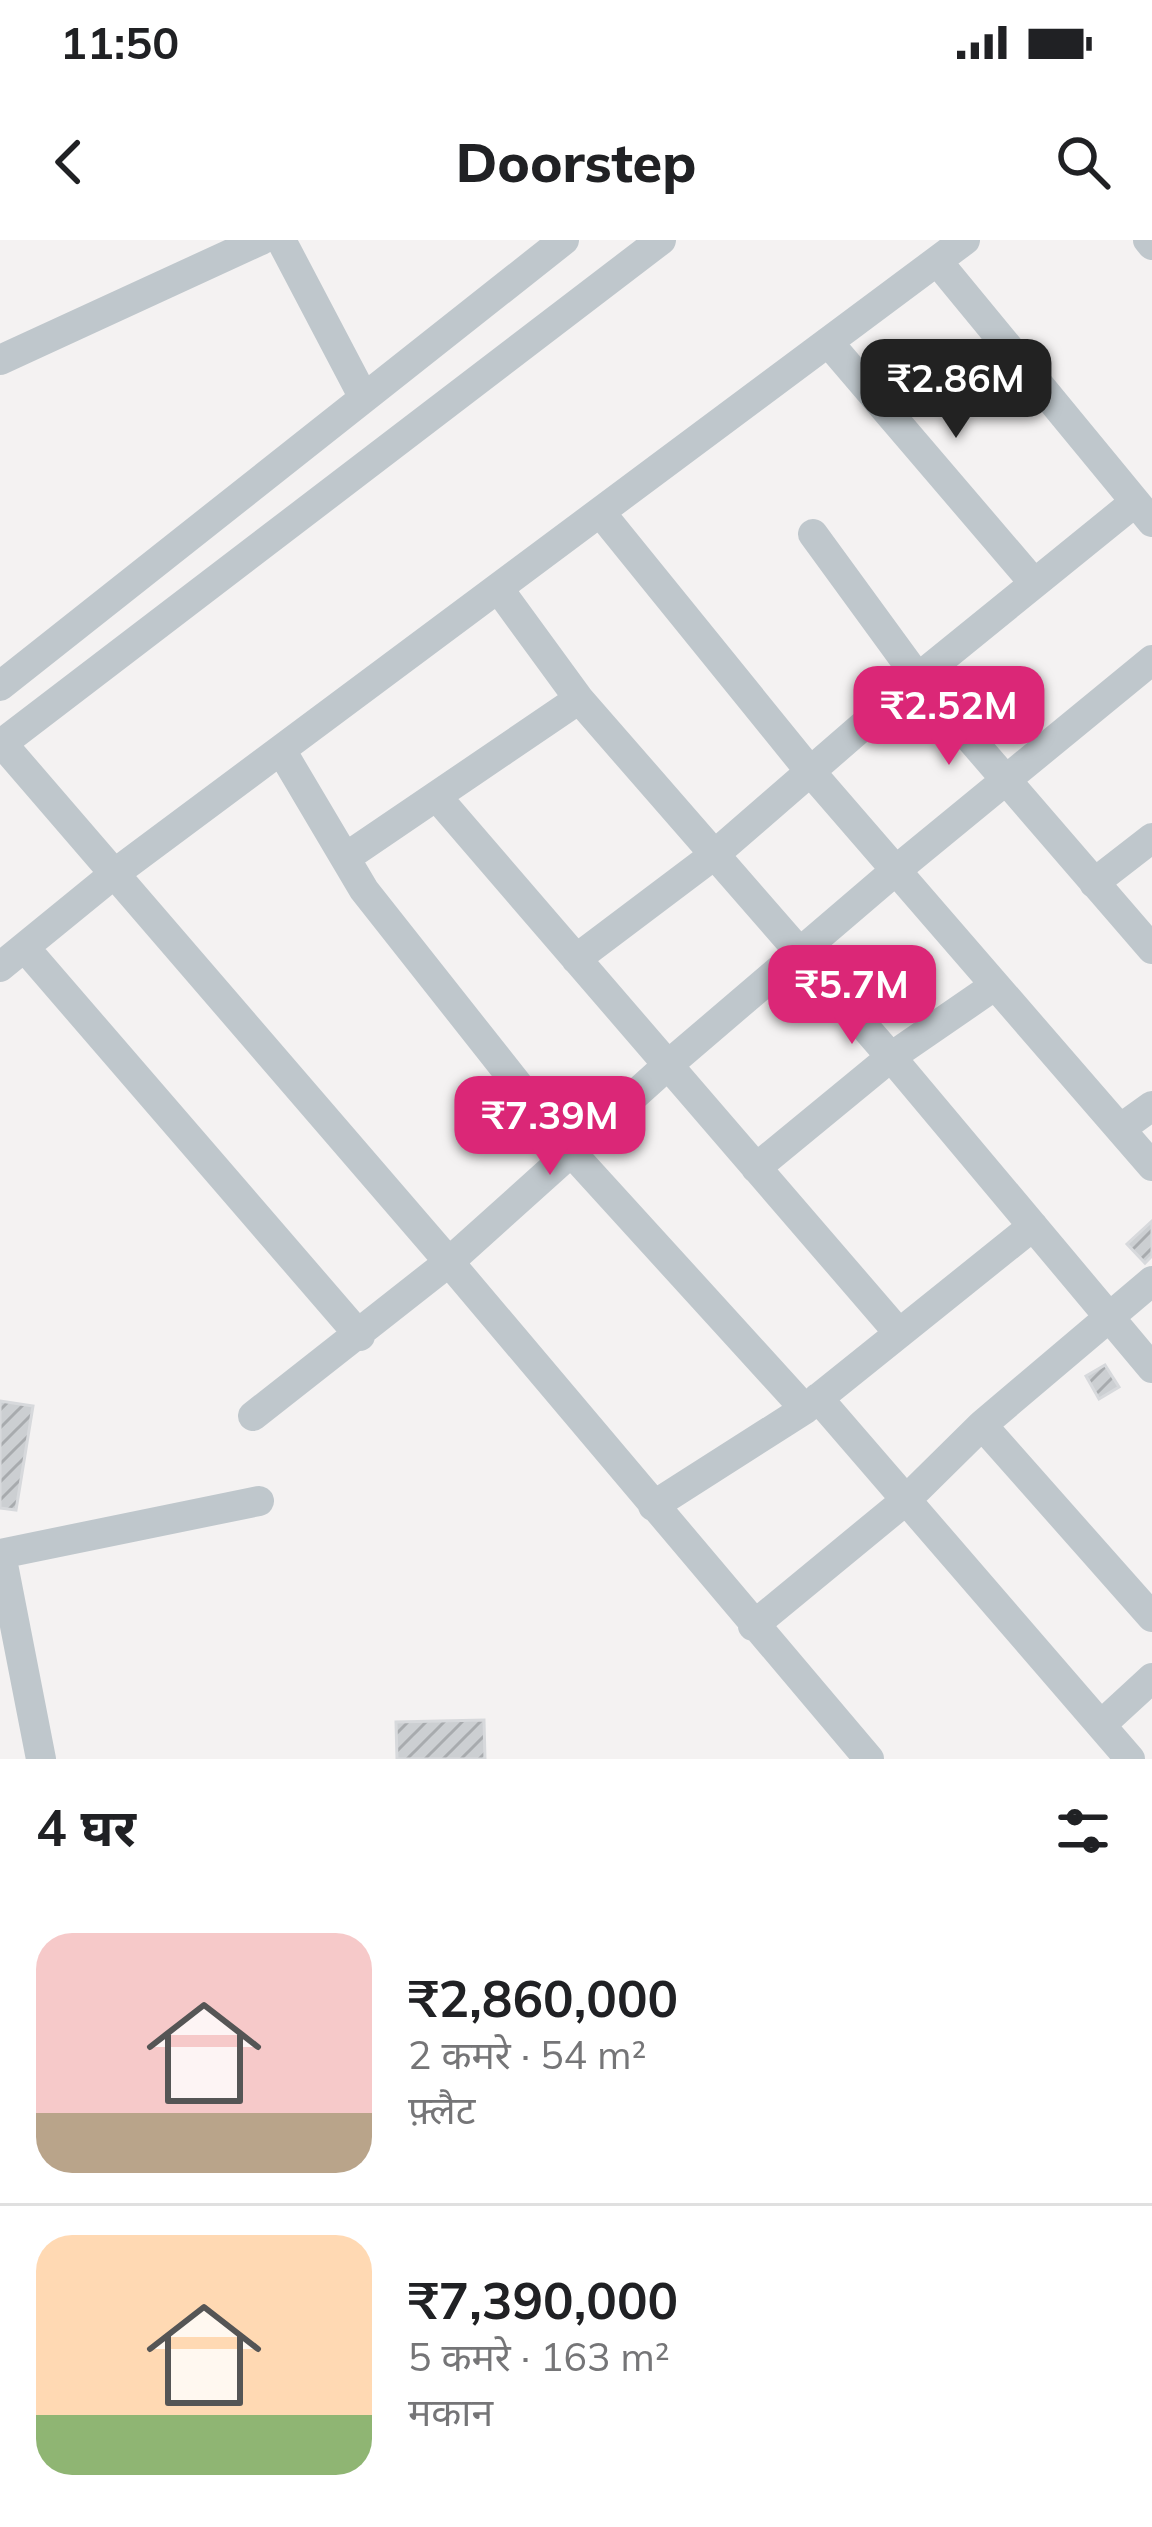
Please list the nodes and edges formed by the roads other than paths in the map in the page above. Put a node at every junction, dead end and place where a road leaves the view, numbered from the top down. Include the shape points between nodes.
1 (261, 240) edge
2 (281, 240) edge
3 (564, 240) edge
4 (662, 240) edge
5 (965, 240) edge
6 (937, 261) junction
7 (828, 342) junction
8 (0, 360) edge
9 (364, 398) junction
10 (600, 512) junction
11 (1143, 512) edge
12 (813, 534) dead end
13 (1034, 583) junction
14 (498, 588) junction
15 (1152, 660) edge
16 (918, 678) junction
17 (0, 686) edge
18 (579, 699) junction
19 (1, 743) edge
20 (280, 750) junction
21 (809, 770) junction
22 (1004, 782) junction
23 (437, 797) junction
24 (1152, 838) edge
25 (714, 854) junction
26 (344, 858) junction
27 (895, 871) junction
28 (114, 874) junction
29 (1094, 883) junction
30 (25, 948) junction
31 (1152, 949) edge
32 (801, 954) junction
33 (576, 959) junction
34 (0, 967) edge
35 (994, 986) junction
36 (891, 1057) junction
37 (668, 1065) junction
38 (1152, 1106) edge
39 (1120, 1129) junction
40 (572, 1152) junction
41 (1152, 1166) edge
42 (756, 1168) junction
43 (1033, 1226) junction
44 (449, 1262) junction
45 (1152, 1281) edge
46 (1108, 1318) junction
47 (898, 1332) junction
48 (360, 1336) junction
49 (1152, 1368) edge
50 (811, 1403) junction
51 (253, 1416) dead end
52 (982, 1425) junction
53 (259, 1501) dead end
54 (906, 1501) junction
55 (653, 1506) junction
56 (1, 1554) edge
57 (1152, 1617) edge
58 (753, 1626) junction
59 (1152, 1678) edge
60 (1101, 1725) junction
61 (41, 1759) edge
62 (869, 1759) edge
63 (1130, 1759) edge

1 - 8 street
2 - 9 street
3 - 9 street
4 - 19 street
5 - 6 street
6 - 7 street
6 - 11 street
7 - 10 street
7 - 13 street
9 - 17 street
10 - 14 street
10 - 21 street
11 - 13 street
12 - 16 street
13 - 16 street
14 - 18 street
14 - 20 street
15 - 22 street
16 - 21 street
16 - 22 street
18 - 23 street
18 - 25 street
19 - 28 street
20 - 26 street
20 - 28 street
21 - 25 street
21 - 27 street
22 - 27 street
22 - 29 street
23 - 26 street
23 - 33 street
24 - 29 street
25 - 32 street
25 - 33 street
26 - 40 street
27 - 32 street
27 - 35 street
28 - 30 street
28 - 44 street
29 - 31 street
30 - 34 street
30 - 48 street
32 - 36 street
32 - 37 street
33 - 37 street
35 - 36 street
35 - 39 street
36 - 42 street
36 - 43 street
37 - 40 street
37 - 42 street
38 - 39 street
39 - 41 street
40 - 44 street
40 - 50 street
42 - 47 street
43 - 46 street
43 - 47 street
44 - 48 street
44 - 55 street
45 - 46 street
46 - 49 street
46 - 52 street
47 - 50 street
48 - 51 street
50 - 54 street
50 - 55 street
52 - 54 street
52 - 57 street
53 - 56 street
54 - 58 street
54 - 60 street
55 - 58 street
56 - 61 street
58 - 62 street
59 - 60 street
60 - 63 street

